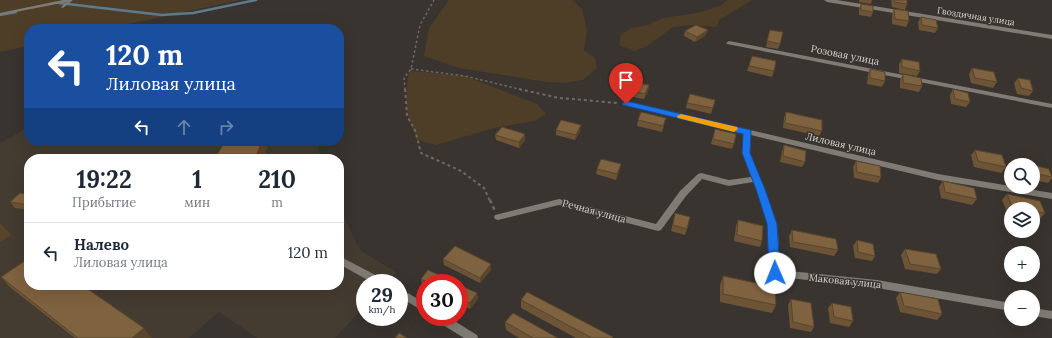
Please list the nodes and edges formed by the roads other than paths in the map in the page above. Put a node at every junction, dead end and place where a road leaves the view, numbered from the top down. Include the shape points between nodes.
1 (70, 0) edge
2 (827, 0) edge
3 (63, 7) dead end
4 (0, 14) edge
5 (1052, 37) edge
6 (729, 43) dead end
7 (626, 104) road end
8 (1052, 106) edge
9 (748, 132) junction
10 (755, 179) junction
11 (1052, 196) edge
12 (498, 217) road end
13 (344, 263) edge
14 (365, 274) edge
15 (1004, 306) edge
16 (1040, 313) edge
17 (1052, 315) edge
18 (454, 326) edge
19 (473, 338) edge

1 - 3 lane
1 - 4 lane
2 - 5 street, Гвоздичная улица
6 - 8 street, Розовая улица
7 - 9 street, Лиловая улица
9 - 10 street, Маковая улица via 746,153
9 - 11 street, Лиловая улица via 938,177
10 - 12 street, Речная улица via 729,183 701,176 676,200 658,228 559,202
10 - 15 street, Маковая улица via 770,215 774,233 775,273 877,284
13 - 14 street
16 - 17 street
18 - 19 street

